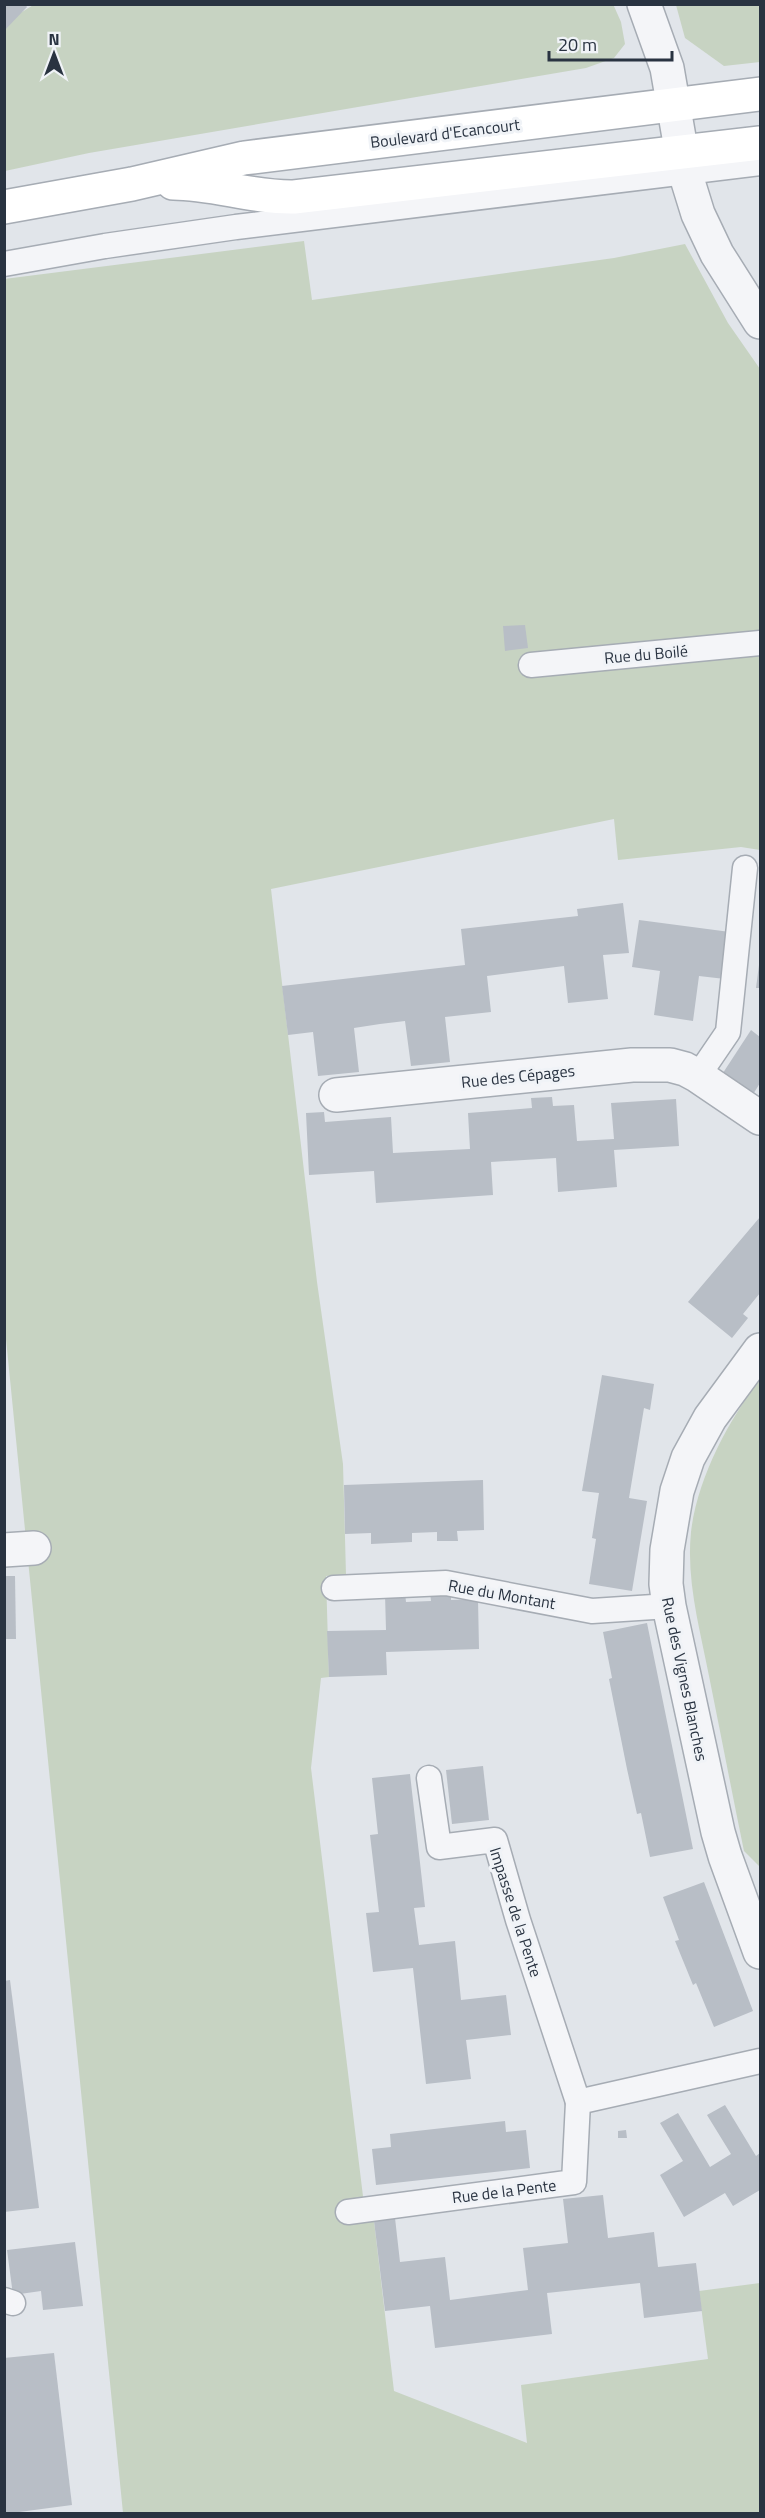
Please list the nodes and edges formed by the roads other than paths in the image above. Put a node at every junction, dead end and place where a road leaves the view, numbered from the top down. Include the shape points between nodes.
1 (644, 4) edge
2 (760, 94) edge
3 (674, 106) junction
4 (760, 143) edge
5 (683, 162) junction
6 (760, 164) edge
7 (132, 184) junction
8 (4, 207) edge
9 (4, 264) edge
10 (760, 322) edge
11 (760, 643) edge
12 (531, 665) dead end
13 (745, 868) dead end
14 (698, 1076) junction
15 (336, 1095) dead end
16 (760, 1118) edge
17 (760, 1350) edge
18 (334, 1588) dead end
19 (669, 1606) junction
20 (429, 1778) dead end
21 (759, 1945) edge
22 (760, 2061) edge
23 (578, 2102) junction
24 (348, 2212) dead end

1 - 3 street via 660,47
2 - 3 main road, Boulevard d'Ecancourt
3 - 5 street
3 - 7 main road, Boulevard d'Ecancourt via 244,158
4 - 5 main road, Boulevard d'Ecancourt
5 - 6 lane
5 - 7 main road, Boulevard d'Ecancourt via 582,162 294,197 206,184
5 - 9 lane
5 - 10 street via 698,214 717,254
7 - 8 main road, Boulevard d'Ecancourt
11 - 12 lane, Rue du Boilé
13 - 14 lane via 728,1032
14 - 15 street, Rue des Cépages via 670,1065 632,1065
14 - 16 street, Rue des Cépages
17 - 19 street, Rue des Vignes Blanches via 710,1418 688,1458 671,1518 666,1584
18 - 19 lane, Rue du Montant via 446,1583 592,1611
19 - 21 street, Rue des Vignes Blanches via 724,1856
20 - 23 lane, Impasse de la Pente via 439,1848 495,1840
22 - 23 lane
23 - 24 lane, Rue de la Pente via 574,2182

